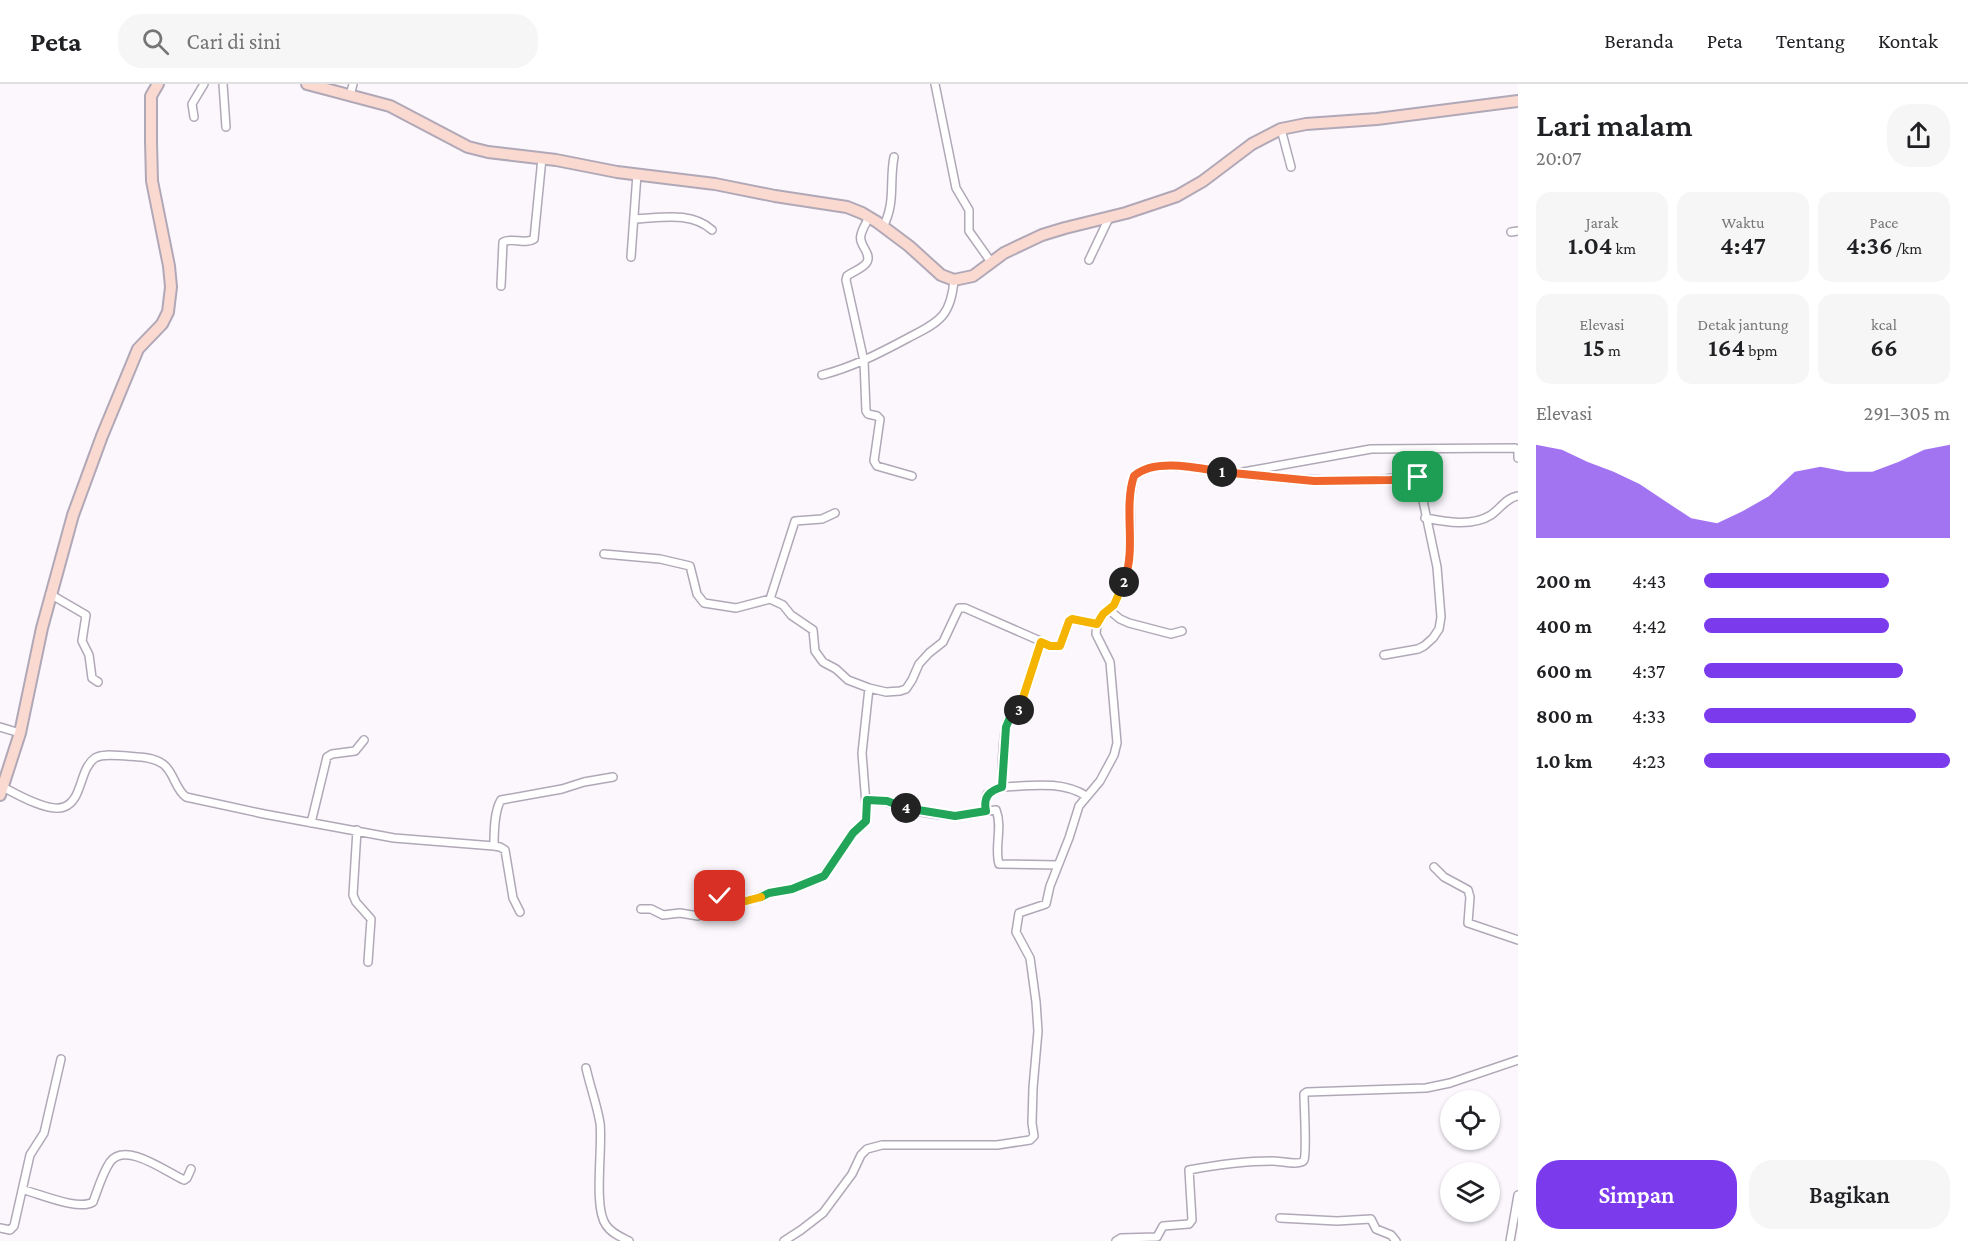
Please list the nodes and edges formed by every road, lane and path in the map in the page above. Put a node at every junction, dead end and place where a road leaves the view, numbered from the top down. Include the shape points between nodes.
1 (158, 84) edge
2 (204, 84) edge
3 (223, 84) edge
4 (307, 84) edge
5 (352, 84) edge
6 (935, 84) edge
7 (350, 96) junction
8 (1518, 101) edge
9 (194, 117) dead end
10 (226, 127) dead end
11 (1281, 129) junction
12 (894, 157) dead end
13 (542, 158) junction
14 (1291, 167) dead end
15 (637, 174) junction
16 (869, 217) junction
17 (1109, 218) junction
18 (634, 219) junction
19 (883, 227) junction
20 (712, 230) dead end
21 (631, 257) dead end
22 (1089, 260) dead end
23 (991, 262) junction
24 (954, 280) junction
25 (501, 286) dead end
26 (864, 361) junction
27 (822, 375) dead end
28 (1518, 458) edge
29 (1235, 474) junction
30 (912, 476) dead end
31 (1518, 496) edge
32 (835, 513) dead end
33 (1425, 518) junction
34 (604, 554) dead end
35 (50, 594) junction
36 (770, 598) junction
37 (1109, 610) junction
38 (1097, 624) junction
39 (1182, 632) dead end
40 (1041, 642) junction
41 (1384, 655) dead end
42 (98, 682) dead end
43 (869, 688) junction
44 (0, 727) edge
45 (20, 733) junction
46 (364, 740) dead end
47 (613, 777) dead end
48 (1002, 787) junction
49 (2, 791) edge
50 (1086, 796) junction
51 (867, 800) junction
52 (986, 811) junction
53 (311, 823) junction
54 (357, 830) junction
55 (494, 846) junction
56 (1058, 865) junction
57 (1434, 867) dead end
58 (641, 909) dead end
59 (520, 912) dead end
60 (1518, 940) edge
61 (368, 962) dead end
62 (61, 1059) dead end
63 (1518, 1060) edge
64 (585, 1068) dead end
65 (191, 1169) dead end
66 (24, 1190) junction
67 (1518, 1195) edge
68 (1280, 1218) dead end
69 (0, 1228) edge
70 (629, 1241) edge
71 (784, 1241) edge
72 (1116, 1241) edge
73 (1396, 1241) edge
74 (1510, 1241) edge

1 - 35 street via 151,96 151,141 153,181 169,266 168,312 138,349 73,515
2 - 9 street via 192,104
3 - 10 street
4 - 7 street
5 - 7 street
6 - 23 street via 956,188 969,210 969,231
7 - 13 street via 395,108 478,150
8 - 11 street
11 - 14 street
11 - 17 street via 1177,196
12 - 19 street via 890,215
13 - 15 street
13 - 25 street via 534,239 503,242
15 - 16 street via 847,207
15 - 18 street
16 - 19 street
16 - 26 street via 861,235 868,261 846,280
17 - 22 street
17 - 23 street via 1042,235
18 - 20 street via 686,217
18 - 21 street
19 - 24 street via 941,275
23 - 24 street via 973,276
24 - 26 street via 950,304 942,316
26 - 27 street
26 - 30 street via 867,411 880,419 874,464
28 - 29 street via 1515,448 1371,449
29 - 33 street via 1320,481 1417,477
29 - 37 street via 1171,466 1147,468 1134,476 1130,561 1119,597
31 - 33 street via 1480,520
32 - 36 street via 822,519 795,521
33 - 41 street via 1437,567 1441,617 1438,629 1418,649
34 - 36 street via 686,564 704,603 736,608
35 - 42 street via 86,615 82,641 89,655 92,678
35 - 45 street
36 - 43 street via 813,630 815,651 823,662
37 - 38 street
37 - 39 street via 1129,623 1171,634
38 - 40 street via 1072,619 1060,646
38 - 50 street via 1096,634 1110,662 1117,743 1100,781
40 - 43 street via 959,608 943,642 919,664 906,688 886,692
40 - 48 street via 1021,705 1008,720
43 - 51 street via 862,753
44 - 45 street
45 - 49 street
46 - 53 street via 355,751 327,757
47 - 55 street via 501,800
48 - 50 street via 1050,785
48 - 52 street via 987,794
49 - 53 street via 53,808 64,807 71,802 96,758 130,756 165,766 186,797
50 - 56 street
51 - 52 street via 955,816
51 - 58 street via 866,821 820,878 737,904 716,894 698,915 663,915
52 - 56 street via 996,810 998,817 999,864
53 - 54 street
54 - 55 street via 394,838
54 - 61 street via 353,895 371,919
55 - 59 street via 505,850 513,898
56 - 71 street via 1046,904 1019,914 1016,932 1030,958 1036,1002 1033,1138 997,1145 874,1146 861,1155 823,1213
57 - 60 street via 1468,890 1468,923
62 - 66 street via 44,1133 30,1155
63 - 72 street via 1426,1088 1307,1092 1302,1162 1263,1161 1190,1170 1189,1224 1163,1226 1157,1237
64 - 70 street via 600,1121 602,1217 606,1226
65 - 66 street via 184,1179 128,1154 116,1156 104,1173 93,1202 86,1205
66 - 69 street via 13,1229
67 - 74 street
68 - 73 street via 1371,1219 1376,1229

